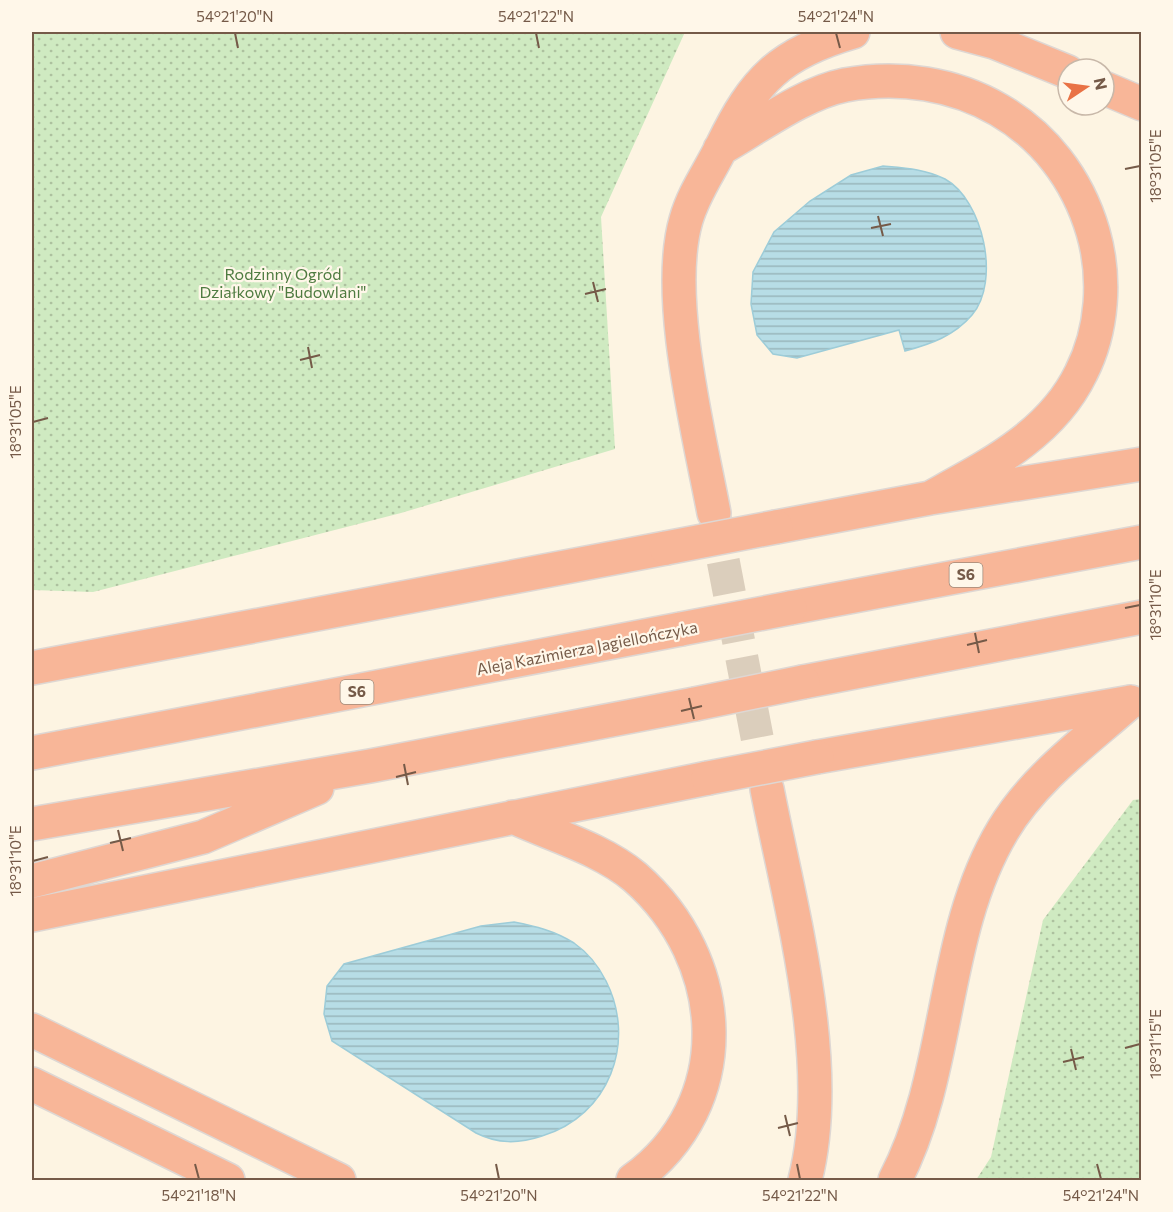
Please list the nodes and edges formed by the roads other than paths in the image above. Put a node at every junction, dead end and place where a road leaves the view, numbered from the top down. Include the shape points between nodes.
1 (853, 32) edge
2 (957, 32) edge
3 (1056, 67) edge
4 (1116, 93) edge
5 (1142, 104) edge
6 (720, 149) junction
7 (1142, 464) edge
8 (930, 498) junction
9 (714, 513) tunnel mouth
10 (1142, 542) edge
11 (1142, 617) edge
12 (32, 668) edge
13 (1136, 701) edge
14 (32, 753) edge
15 (370, 766) junction
16 (767, 789) tunnel mouth
17 (513, 817) junction
18 (32, 824) edge
19 (32, 881) edge
20 (32, 915) edge
21 (32, 1030) edge
22 (32, 1084) edge
23 (814, 1115) junction
24 (228, 1180) edge
25 (339, 1180) edge
26 (633, 1180) edge
27 (782, 1180) edge
28 (805, 1180) edge
29 (895, 1180) edge

1 - 6 highway via 825,39 771,71 750,93
2 - 3 highway
4 - 5 highway
6 - 8 highway via 814,96 844,85 909,82 942,86 1017,120 1067,172 1089,220 1100,270 1099,311 1090,354 1081,375 1047,421 1021,445
6 - 9 highway via 685,222 679,281 686,353
7 - 8 highway
8 - 12 highway, bridge
10 - 14 highway, Aleja Kazimierza Jagiellończyka / S6, bridge
11 - 15 highway, bridge
13 - 17 highway, bridge via 817,757
13 - 29 highway via 1028,796 986,860 969,906 920,1122
15 - 18 highway
15 - 19 highway via 202,837
16 - 23 highway via 807,997 814,1060
17 - 20 highway
17 - 26 highway via 611,861 633,875 674,918 699,966 709,1043 704,1079 695,1103 666,1152
21 - 25 highway
22 - 24 highway
23 - 27 highway
23 - 28 highway

